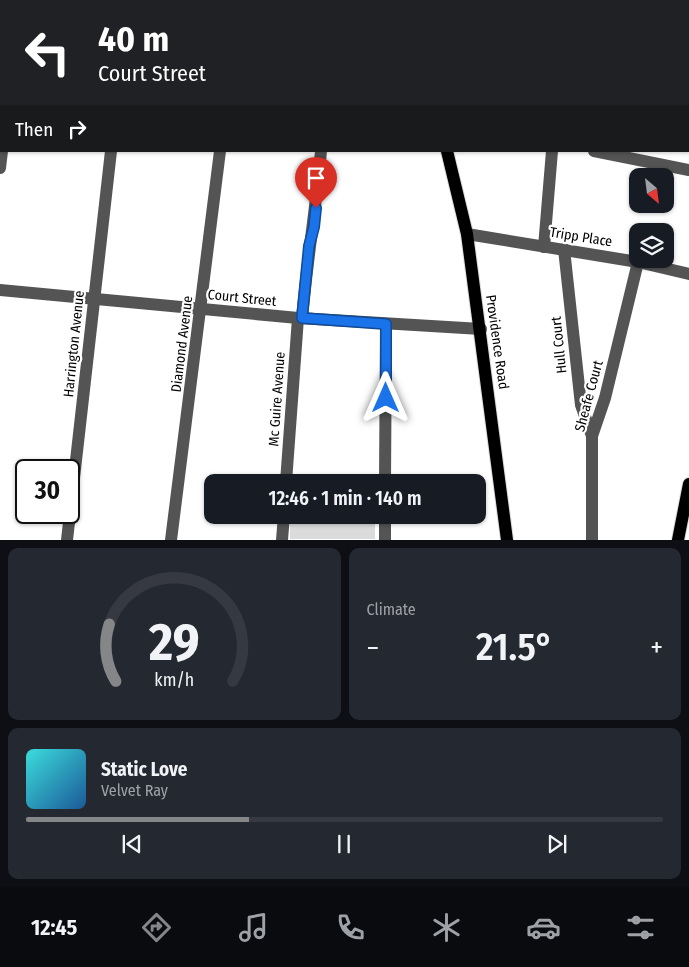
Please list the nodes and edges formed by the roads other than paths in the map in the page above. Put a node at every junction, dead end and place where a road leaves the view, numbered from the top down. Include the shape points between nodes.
1 (2, 152) edge
2 (111, 152) edge
3 (220, 152) edge
4 (321, 152) edge
5 (447, 152) edge
6 (552, 152) edge
7 (599, 152) edge
8 (0, 168) edge
9 (689, 170) edge
10 (467, 234) junction
11 (544, 247) junction
12 (564, 249) junction
13 (629, 260) edge
14 (637, 268) edge
15 (664, 268) edge
16 (689, 274) edge
17 (0, 290) edge
18 (94, 299) junction
19 (202, 309) junction
20 (300, 318) junction
21 (386, 324) junction
22 (481, 329) junction
23 (592, 436) junction
24 (287, 474) edge
25 (385, 474) edge
26 (689, 484) edge
27 (687, 508) edge
28 (283, 524) edge
29 (385, 524) edge
30 (67, 540) edge
31 (171, 540) edge
32 (282, 540) edge
33 (385, 540) edge
34 (507, 540) edge
35 (592, 540) edge
36 (678, 540) edge

1 - 8 street
2 - 18 street, Harrington Avenue
3 - 19 street, Diamond Avenue
4 - 20 street, Mc Guire Avenue via 314,227
5 - 10 main road, Providence Road
6 - 11 street
7 - 9 street
10 - 11 street, Tripp Place
10 - 22 main road, Providence Road
11 - 12 street, Tripp Place
12 - 13 street, Tripp Place
12 - 23 street, Hull Court via 581,405
14 - 23 street, Sheafe Court via 605,398
15 - 16 street, Tripp Place
17 - 18 street, Court Street
18 - 19 street, Court Street
18 - 30 street, Harrington Avenue
19 - 20 street, Court Street
19 - 31 street, Diamond Avenue
20 - 21 street, Court Street
20 - 24 street, Mc Guire Avenue
21 - 22 street, Court Street
21 - 25 street
22 - 34 main road, Providence Road
23 - 35 street, Sheafe Court
26 - 27 main road
27 - 36 main road
28 - 32 street
29 - 33 street

